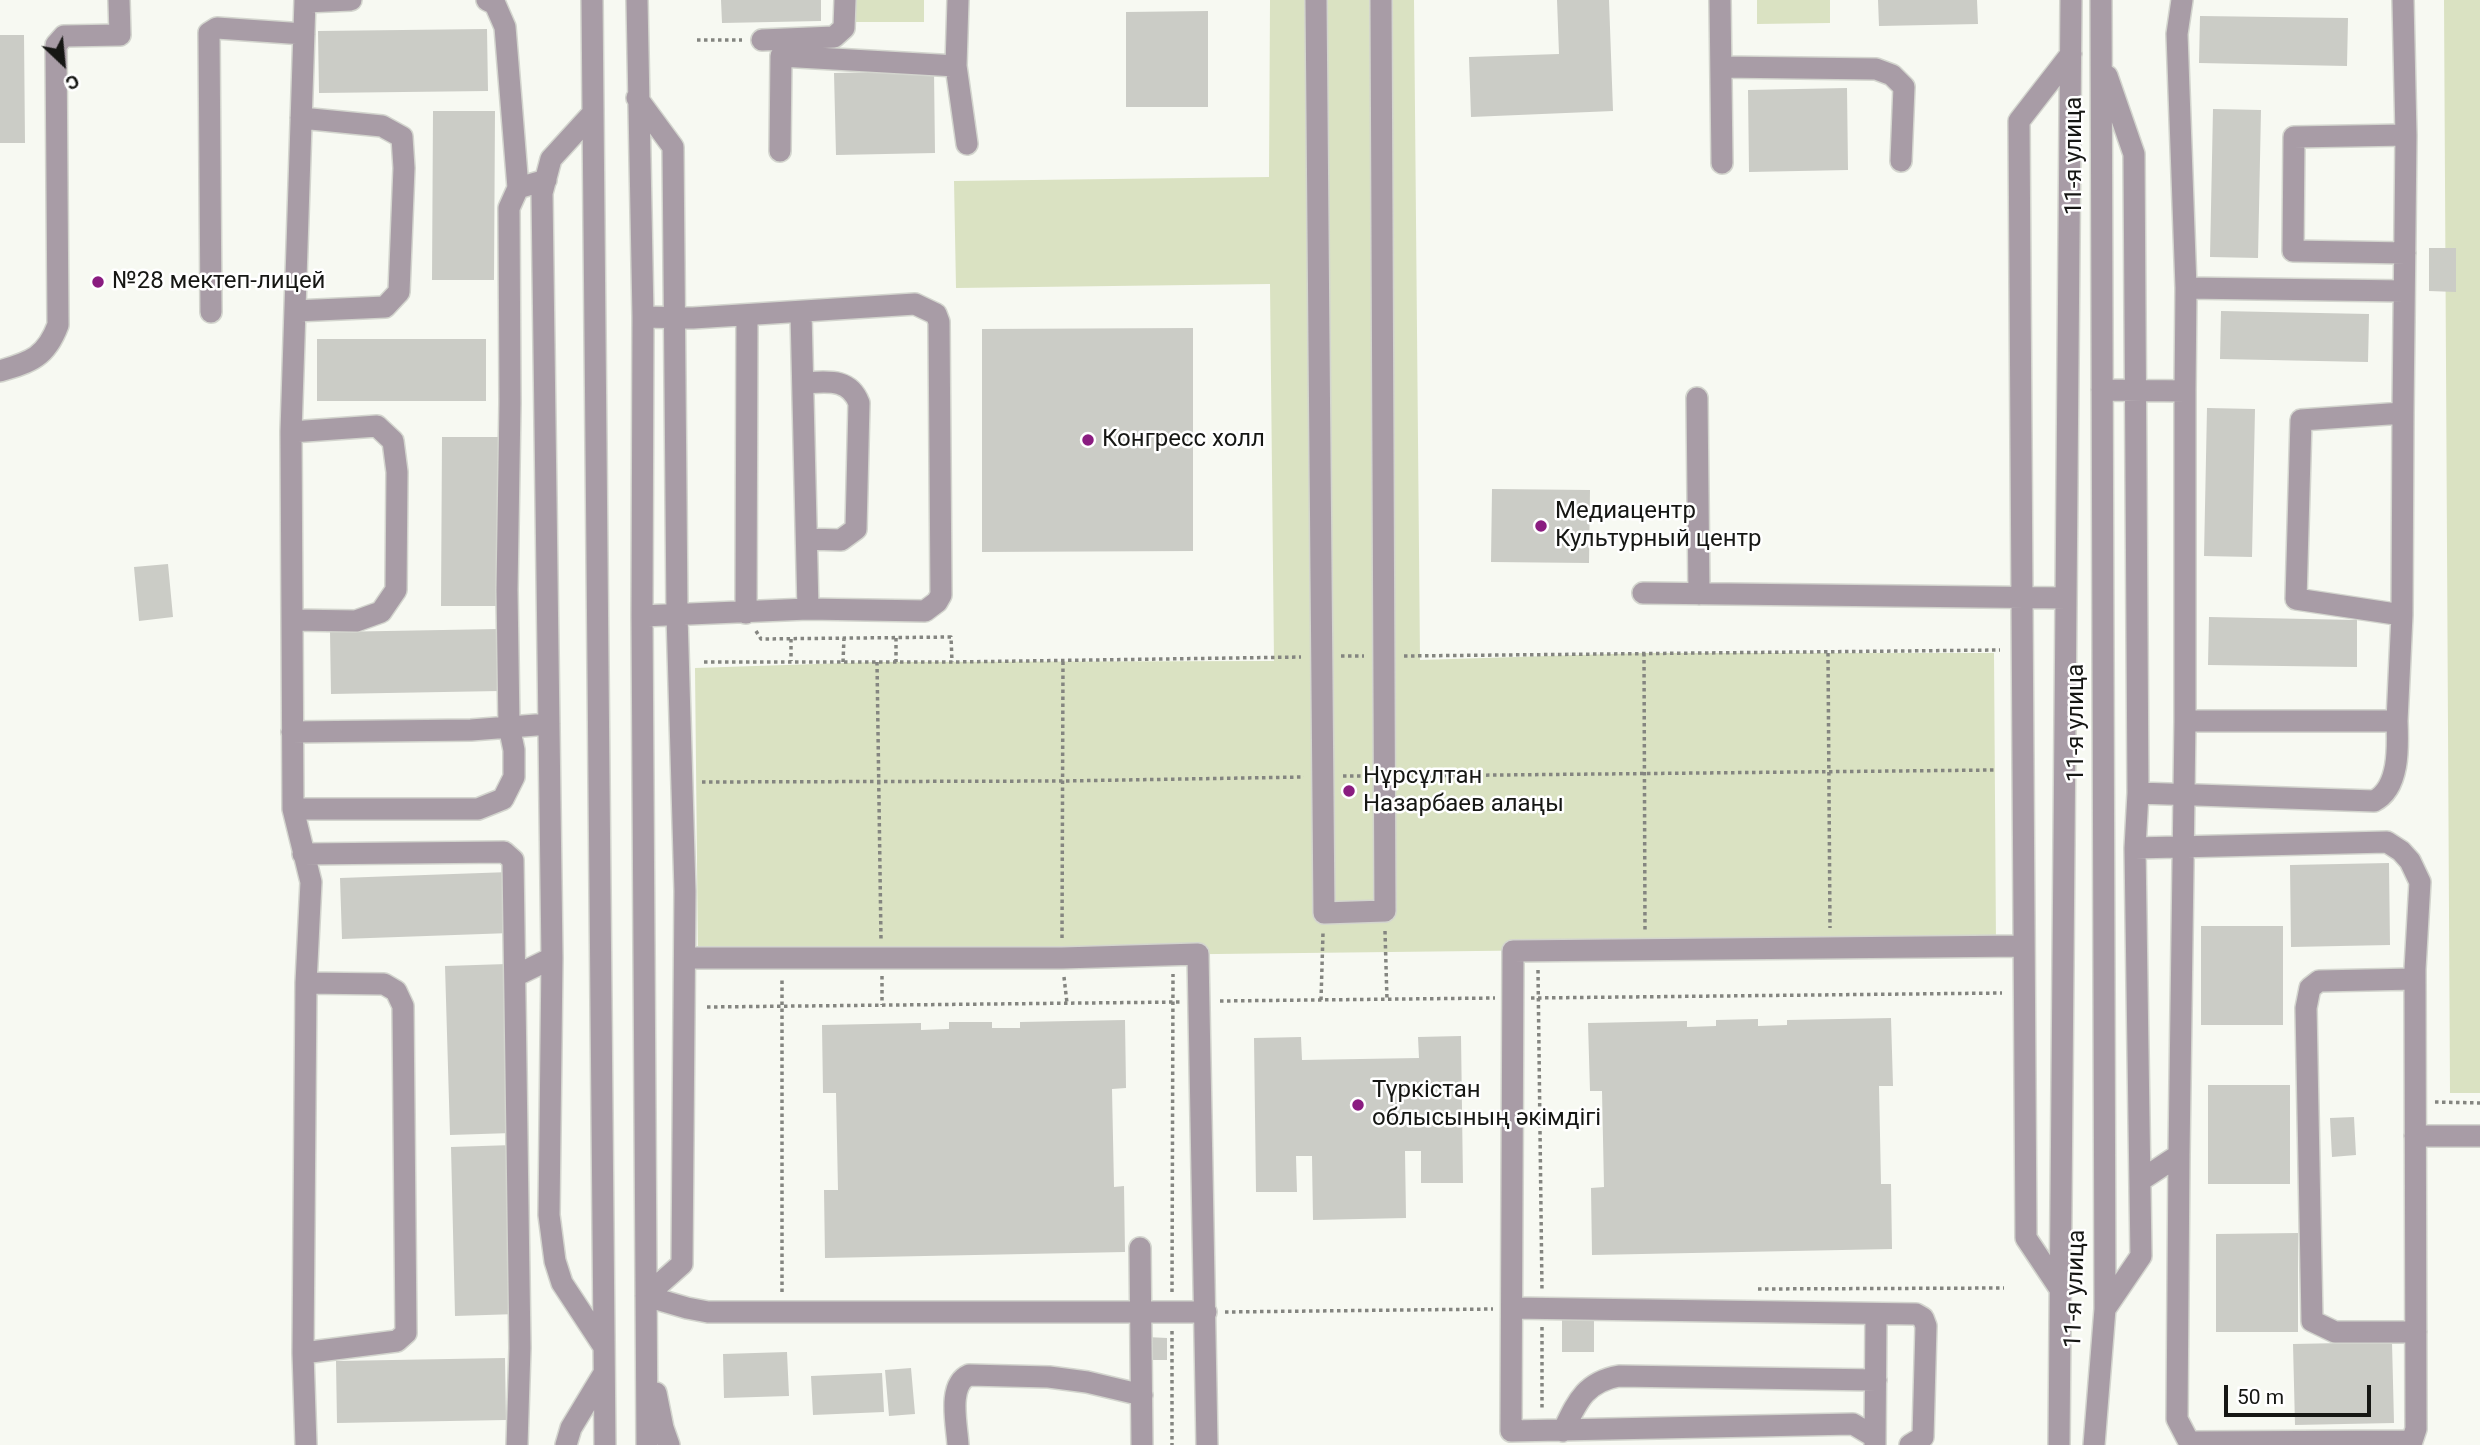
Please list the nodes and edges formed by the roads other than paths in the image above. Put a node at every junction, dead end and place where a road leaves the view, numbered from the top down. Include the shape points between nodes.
1 (119, 0) edge
2 (351, 0) edge
3 (487, 0) edge
4 (592, 0) edge
5 (637, 0) edge
6 (845, 0) edge
7 (958, 0) edge
8 (1316, 0) edge
9 (1381, 0) edge
10 (1720, 0) edge
11 (2071, 0) edge
12 (2101, 0) edge
13 (2182, 0) edge
14 (2403, 0) edge
15 (305, 1) edge
16 (304, 34) junction
17 (762, 40) road end
18 (2071, 54) junction
19 (2101, 57) junction
20 (956, 66) junction
21 (1722, 67) junction
22 (638, 98) junction
23 (593, 113) junction
24 (301, 118) junction
25 (2406, 135) junction
26 (967, 144) dead end
27 (780, 151) dead end
28 (1901, 161) dead end
29 (1722, 163) dead end
30 (546, 180) junction
31 (518, 188) junction
32 (2405, 253) junction
33 (2186, 288) junction
34 (2404, 291) junction
35 (295, 311) junction
36 (211, 312) dead end
37 (801, 313) junction
38 (747, 316) junction
39 (643, 317) junction
40 (676, 318) junction
41 (0, 371) edge
42 (803, 383) junction
43 (2102, 390) junction
44 (2136, 390) junction
45 (2185, 391) junction
46 (1698, 398) dead end
47 (2403, 413) junction
48 (291, 432) junction
49 (807, 539) junction
50 (1643, 593) dead end
51 (1699, 594) junction
52 (2022, 598) junction
53 (2066, 598) junction
54 (808, 610) junction
55 (746, 612) junction
56 (677, 615) junction
57 (2402, 615) junction
58 (642, 616) junction
59 (292, 620) junction
60 (2185, 721) junction
61 (2398, 721) junction
62 (550, 724) junction
63 (509, 726) junction
64 (292, 732) junction
65 (2138, 793) junction
66 (2184, 794) junction
67 (293, 809) junction
68 (2183, 845) junction
69 (2135, 848) junction
70 (303, 854) junction
71 (2024, 946) junction
72 (552, 958) junction
73 (685, 958) junction
74 (515, 976) junction
75 (2415, 979) junction
76 (306, 984) junction
77 (2415, 1136) junction
78 (2480, 1136) edge
79 (2179, 1155) junction
80 (2141, 1180) junction
81 (1140, 1248) dead end
82 (2060, 1289) junction
83 (646, 1296) junction
84 (1513, 1308) junction
85 (2105, 1309) junction
86 (1141, 1311) junction
87 (1206, 1312) junction
88 (1876, 1314) junction
89 (2416, 1332) junction
90 (604, 1347) junction
91 (303, 1353) junction
92 (604, 1373) junction
93 (1876, 1380) junction
94 (1142, 1395) junction
95 (1553, 1431) junction
96 (1875, 1441) edge
97 (306, 1445) edge
98 (517, 1445) edge
99 (566, 1445) edge
100 (605, 1445) edge
101 (647, 1445) edge
102 (669, 1445) edge
103 (958, 1445) edge
104 (1142, 1445) edge
105 (1207, 1445) edge
106 (1910, 1445) edge
107 (2059, 1445) edge
108 (2094, 1445) edge

1 - 41 street via 120,35 64,36 56,45 58,325 51,343 36,357
2 - 15 street
3 - 31 street via 495,4 505,27
4 - 23 street
5 - 22 street
6 - 17 street via 844,27 834,37
7 - 20 street
8 - 9 street via 1324,914 1385,911
10 - 21 street
11 - 18 street, 11-я улица
12 - 19 street, 11-я улица
13 - 33 street via 2177,34
14 - 25 street
15 - 16 street
16 - 24 street
16 - 36 street via 217,28 209,33
18 - 52 street via 2019,121
18 - 53 street, 11-я улица
19 - 43 street, 11-я улица
19 - 44 street via 2134,154
20 - 26 street
20 - 27 street via 780,56
21 - 28 street via 1875,69 1892,75 1904,87
21 - 29 street
22 - 39 street
22 - 40 street via 673,147
23 - 30 street via 551,159
23 - 90 street
24 - 35 street
24 - 35 street via 382,126 402,137 404,168 399,292 385,307
25 - 32 street
25 - 32 street via 2294,137 2293,251
30 - 31 street
30 - 62 street via 542,193
31 - 63 street via 509,208
32 - 34 street
33 - 34 street
33 - 45 street
34 - 47 street
35 - 48 street
37 - 38 street
37 - 42 street
37 - 54 street via 915,304 936,314 939,322 941,595 925,611
38 - 40 street
38 - 55 street
39 - 40 street
39 - 58 street
40 - 56 street
42 - 49 street
42 - 49 street via 840,382 859,403 856,529 841,540
43 - 44 street
43 - 85 street, 11-я улица
44 - 45 street
44 - 65 street
45 - 60 street
46 - 51 street
47 - 57 street
47 - 57 street via 2301,420 2296,599
48 - 59 street
48 - 59 street via 377,426 393,441 398,542 396,590 381,612 356,621
49 - 54 street
50 - 51 street
51 - 52 street
52 - 53 street
52 - 71 street
53 - 82 street, 11-я улица
54 - 55 street
55 - 56 street
56 - 58 street
56 - 73 street
57 - 61 street
58 - 83 street
59 - 64 street
60 - 61 street
60 - 66 street
61 - 66 street via 2394,773 2383,796 2374,801
62 - 63 street
62 - 72 street
63 - 64 street
63 - 67 street via 514,776 503,799 478,809
64 - 67 street
65 - 66 street
65 - 69 street
66 - 68 street
67 - 70 street
68 - 69 street
68 - 75 street via 2387,842 2410,861 2420,882
68 - 79 street
69 - 80 street
70 - 74 street via 504,852 513,860
70 - 76 street via 311,882
71 - 82 street via 2026,1238
71 - 84 street via 1513,951
72 - 74 street
72 - 90 street via 550,1215 555,1261 562,1283
73 - 83 street via 682,1264
73 - 87 street via 1198,954
74 - 98 street
75 - 77 street
75 - 89 street via 2319,981 2310,988 2306,1008 2312,1321 2335,1332
76 - 91 street
76 - 91 street via 384,984 396,991 403,1006 406,1333 397,1341
77 - 78 street
77 - 89 street
79 - 80 street
79 - 89 street via 2177,1419 2189,1442 2412,1441 2416,1429
80 - 85 street via 2141,1256
81 - 86 street
82 - 107 street, 11-я улица
83 - 86 street via 708,1312
83 - 101 street
83 - 102 street via 656,1390
84 - 88 street
84 - 95 street via 1511,1431
85 - 108 street, 11-я улица
86 - 87 street
86 - 94 street
87 - 105 street
88 - 93 street
88 - 106 street via 1916,1314 1925,1322 1923,1437
90 - 92 street
91 - 97 street
92 - 99 street
92 - 100 street
93 - 95 street via 1619,1376 1587,1390
93 - 96 street
94 - 103 street via 1049,1377 969,1375 962,1378 956,1391
94 - 104 street
95 - 96 street via 1853,1424

